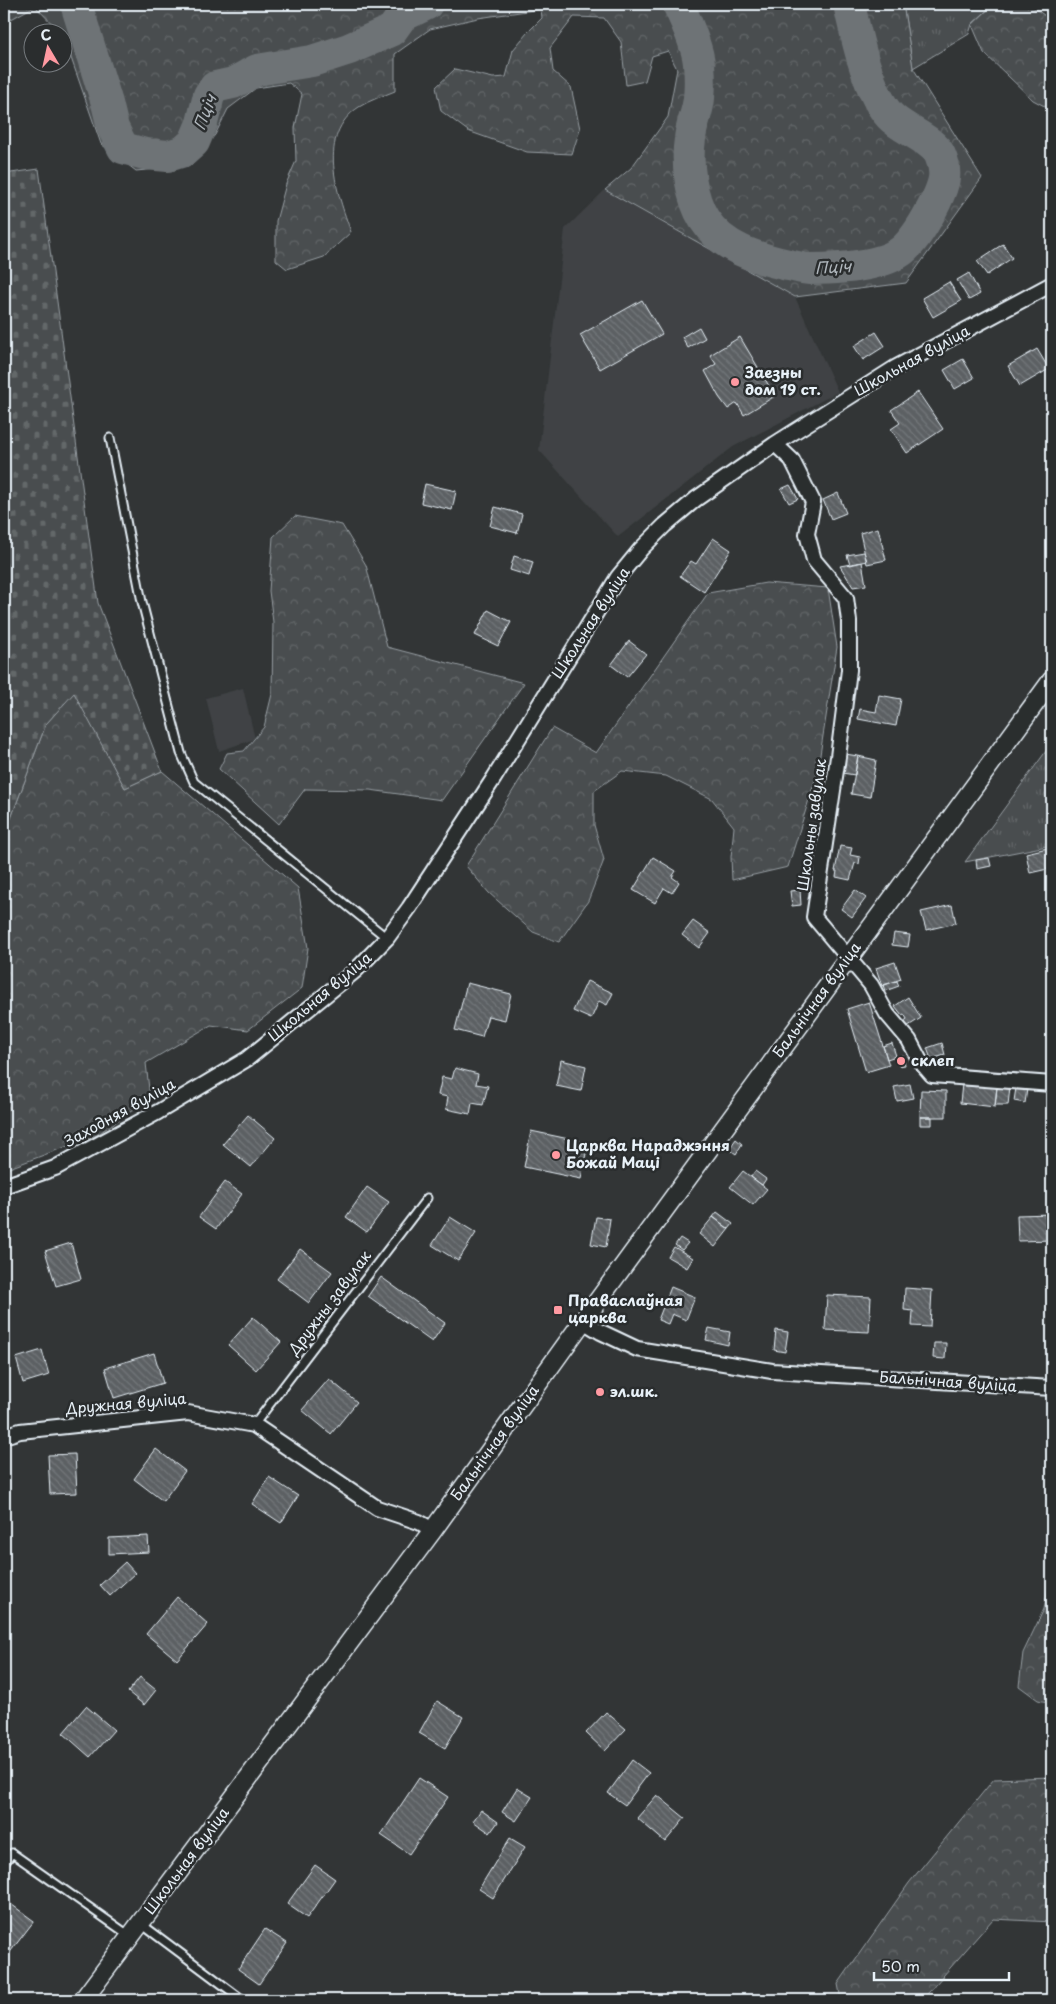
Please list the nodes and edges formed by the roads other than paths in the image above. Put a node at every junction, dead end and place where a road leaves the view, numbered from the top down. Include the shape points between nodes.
1 (1052, 284) edge
2 (110, 438) dead end
3 (775, 444) junction
4 (1052, 680) edge
5 (387, 938) junction
6 (849, 957) junction
7 (251, 1055) joint
8 (1052, 1084) edge
9 (4, 1186) edge
10 (427, 1198) dead end
11 (583, 1321) junction
12 (1052, 1388) edge
13 (254, 1425) junction
14 (4, 1436) edge
15 (433, 1530) junction
16 (407, 1565) joint
17 (4, 1864) edge
18 (135, 1930) junction
19 (83, 2000) edge
20 (243, 2000) edge

1 - 3 street, Школьная вуліца via 895,368
2 - 5 lane via 142,602 181,753 194,782
3 - 5 street, Школьная вуліца via 664,525 618,577 494,778
3 - 6 street, Школьны завулак via 792,460 813,502 807,534 814,560 846,598 849,670 814,918
4 - 6 street, Бальнічная вуліца
5 - 7 street, Школьная вуліца via 356,970
6 - 8 street, Школьны завулак via 932,1075
6 - 11 street, Бальнічная вуліца
7 - 9 street, Заходняя вуліца via 158,1112 55,1168
10 - 13 lane, Дружны завулак
11 - 12 street, Бальнічная вуліца via 637,1349 772,1371
11 - 15 street, Бальнічная вуліца
13 - 14 street, Дружная вуліца via 188,1413 20,1431
13 - 15 street, Дружная вуліца via 377,1508
15 - 16 street, Бальнічная вуліца
16 - 18 street, Школьная вуліца
17 - 18 lane via 12,1853
18 - 19 street, Школьная вуліца
18 - 20 lane

